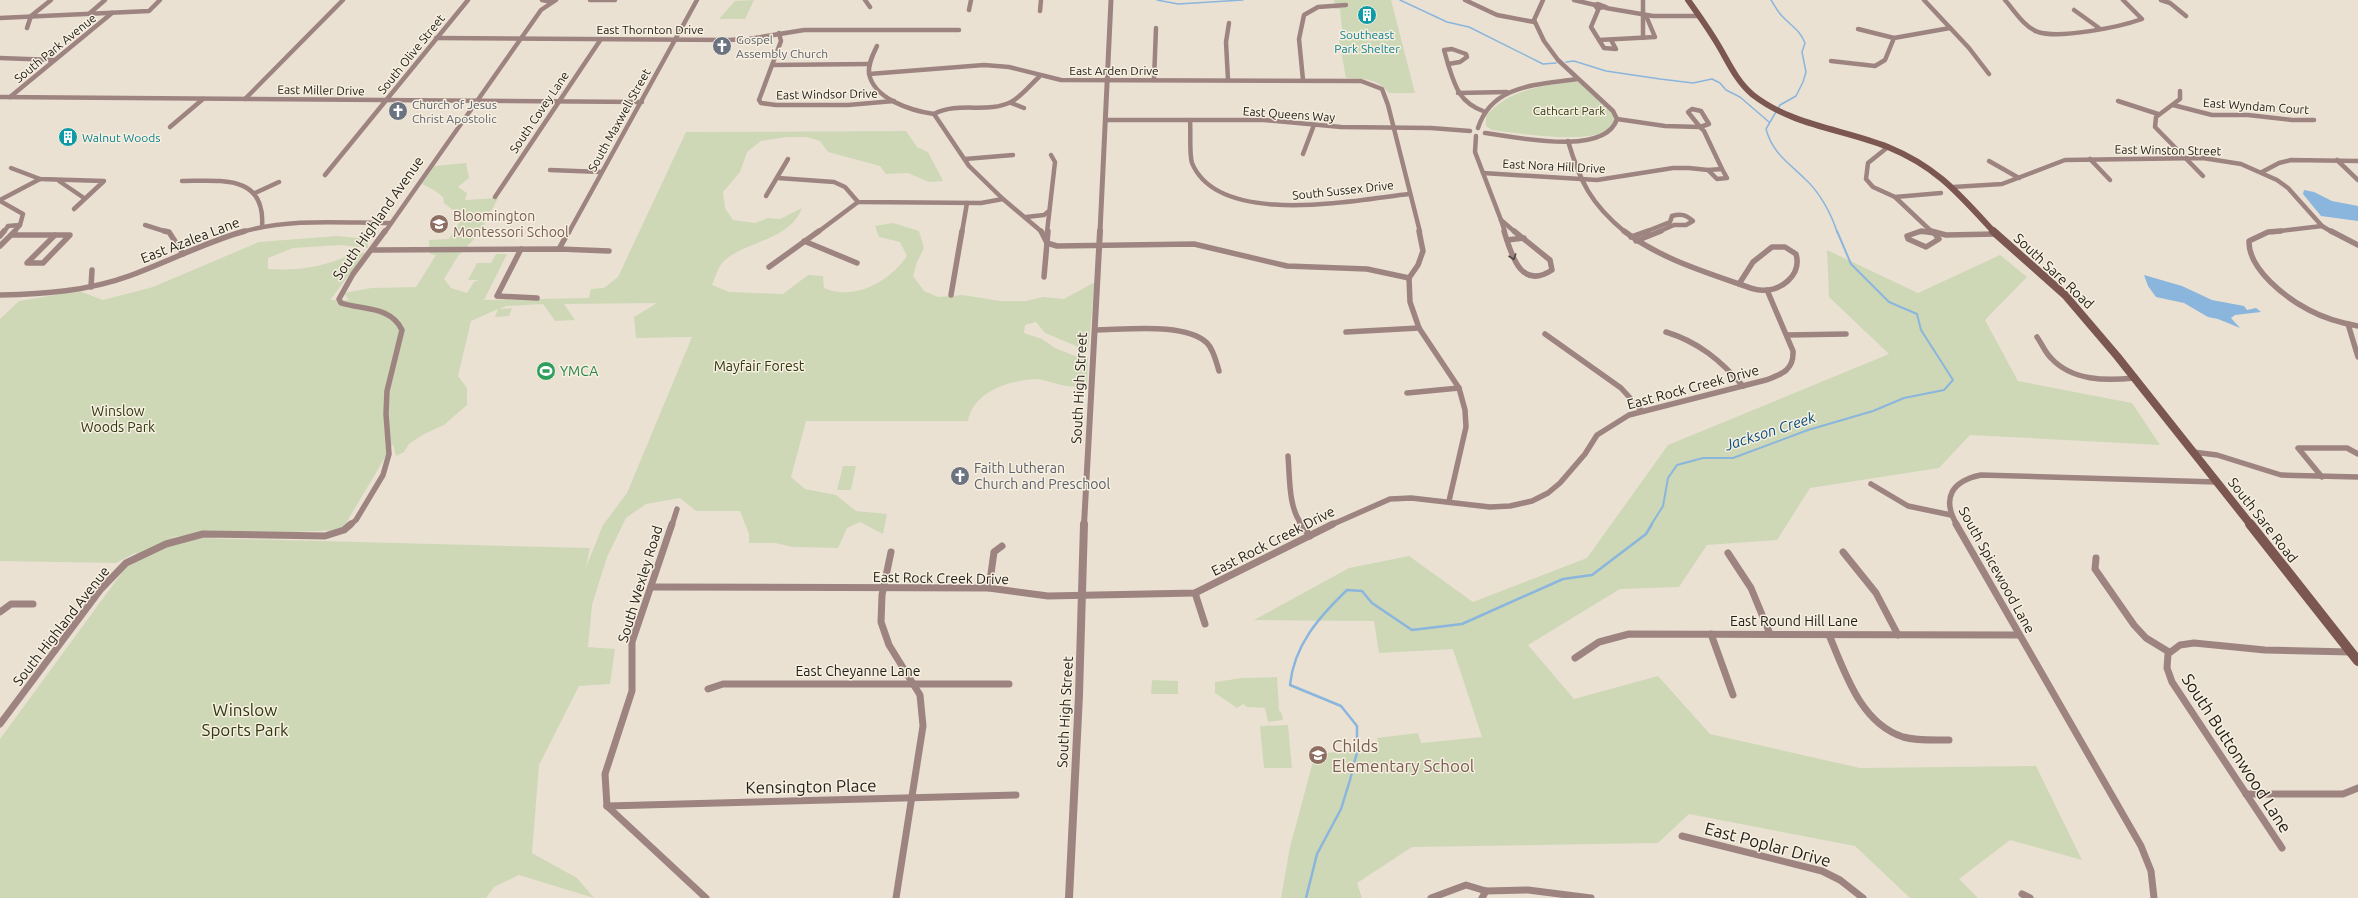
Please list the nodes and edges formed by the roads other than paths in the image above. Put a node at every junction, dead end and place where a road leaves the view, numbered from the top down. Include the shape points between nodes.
1 (51, 0) edge
2 (106, 0) edge
3 (160, 0) edge
4 (343, 0) edge
5 (468, 0) edge
6 (542, 0) edge
7 (590, 0) edge
8 (615, 0) edge
9 (697, 0) edge
10 (865, 0) edge
11 (971, 0) edge
12 (1041, 0) edge
13 (1111, 0) edge
14 (1466, 0) edge
15 (1543, 0) edge
16 (1574, 0) edge
17 (1643, 0) edge
18 (1688, 0) edge
19 (1924, 0) edge
20 (2005, 0) edge
21 (2123, 0) edge
22 (2161, 0) edge
23 (554, 1) edge
24 (1602, 2) edge
25 (1346, 5) dead end
26 (1595, 5) junction
27 (870, 7) dead end
28 (1599, 8) junction
29 (1606, 8) junction
30 (970, 10) dead end
31 (2074, 10) dead end
32 (1040, 11) dead end
33 (90, 13) junction
34 (112, 13) junction
35 (1646, 15) junction
36 (31, 16) junction
37 (1697, 16) junction
38 (2186, 16) dead end
39 (0, 18) edge
40 (1534, 22) junction
41 (1229, 23) dead end
42 (1640, 27) junction
43 (1652, 27) junction
44 (27, 28) dead end
45 (1156, 28) dead end
46 (1950, 28) junction
47 (2099, 28) junction
48 (1858, 29) dead end
49 (960, 30) dead end
50 (779, 33) junction
51 (436, 38) junction
52 (521, 38) junction
53 (1643, 38) junction
54 (1894, 38) junction
55 (601, 39) junction
56 (674, 39) junction
57 (1599, 40) junction
58 (1611, 40) junction
59 (877, 46) dead end
60 (0, 58) edge
61 (54, 60) junction
62 (1831, 61) dead end
63 (869, 64) junction
64 (1448, 64) junction
65 (773, 65) junction
66 (869, 74) junction
67 (1989, 74) dead end
68 (1039, 77) junction
69 (1577, 79) junction
70 (1108, 80) junction
71 (1154, 80) junction
72 (1228, 80) junction
73 (1303, 80) junction
74 (2180, 90) dead end
75 (1510, 92) junction
76 (1458, 93) junction
77 (1489, 93) junction
78 (0, 97) edge
79 (10, 97) junction
80 (1499, 98) junction
81 (203, 99) junction
82 (245, 99) junction
83 (387, 100) junction
84 (477, 101) junction
85 (558, 101) junction
86 (894, 101) junction
87 (2118, 101) dead end
88 (642, 102) junction
89 (1011, 102) junction
90 (2173, 105) junction
91 (1024, 108) dead end
92 (1483, 111) junction
93 (934, 114) junction
94 (2158, 114) junction
95 (1617, 119) junction
96 (1106, 120) junction
97 (1190, 120) junction
98 (2314, 120) dead end
99 (1314, 125) junction
100 (170, 127) dead end
101 (1393, 128) junction
102 (1478, 128) junction
103 (1700, 128) junction
104 (1470, 131) junction
105 (1485, 133) junction
106 (1476, 136) junction
107 (1568, 141) junction
108 (1888, 147) junction
109 (1303, 154) dead end
110 (1012, 155) dead end
111 (1051, 155) dead end
112 (965, 158) junction
113 (2185, 158) junction
114 (788, 159) dead end
115 (2090, 159) junction
116 (2337, 160) junction
117 (1988, 161) dead end
118 (2358, 161) edge
119 (11, 168) dead end
120 (1722, 169) junction
121 (550, 170) dead end
122 (1708, 170) junction
123 (601, 172) junction
124 (2262, 172) junction
125 (1483, 173) junction
126 (325, 175) dead end
127 (2203, 176) dead end
128 (778, 178) junction
129 (2019, 178) junction
130 (40, 179) junction
131 (1581, 180) junction
132 (2110, 180) dead end
133 (2358, 180) edge
134 (59, 181) junction
135 (182, 181) dead end
136 (279, 182) dead end
137 (1954, 187) junction
138 (255, 193) junction
139 (1941, 193) dead end
140 (1410, 194) junction
141 (766, 196) dead end
142 (495, 197) dead end
143 (1895, 197) junction
144 (84, 198) junction
145 (1003, 199) junction
146 (0, 200) edge
147 (858, 202) junction
148 (967, 203) junction
149 (74, 209) dead end
150 (1049, 210) junction
151 (1026, 217) junction
152 (1501, 220) junction
153 (1671, 220) junction
154 (390, 223) junction
155 (20, 225) junction
156 (1678, 225) junction
157 (145, 226) dead end
158 (2322, 226) junction
159 (262, 227) junction
160 (1660, 228) junction
161 (1934, 233) junction
162 (1996, 234) junction
163 (12, 235) junction
164 (55, 235) junction
165 (0, 236) edge
166 (1631, 237) junction
167 (1524, 238) junction
168 (1507, 240) junction
169 (804, 241) junction
170 (1636, 241) junction
171 (1047, 244) junction
172 (1099, 245) junction
173 (2358, 245) edge
174 (0, 246) edge
175 (521, 249) junction
176 (559, 249) junction
177 (373, 250) junction
178 (609, 251) dead end
179 (183, 254) junction
180 (857, 263) dead end
181 (769, 267) dead end
182 (92, 270) dead end
183 (1044, 277) dead end
184 (1409, 278) junction
185 (1739, 284) junction
186 (91, 287) junction
187 (1758, 290) junction
188 (1766, 290) junction
189 (0, 295) edge
190 (952, 295) dead end
191 (537, 298) dead end
192 (1771, 304) junction
193 (2348, 324) junction
194 (2358, 326) edge
195 (1419, 328) junction
196 (1095, 330) junction
197 (1346, 332) dead end
198 (1666, 332) dead end
199 (1545, 334) dead end
200 (1846, 334) dead end
201 (1787, 335) junction
202 (2037, 337) dead end
203 (2358, 357) edge
204 (1219, 371) dead end
205 (2134, 378) junction
206 (1743, 386) junction
207 (1459, 388) junction
208 (1407, 393) dead end
209 (1641, 410) junction
210 (2193, 452) junction
211 (2358, 454) edge
212 (1288, 456) dead end
213 (2322, 477) junction
214 (2358, 477) edge
215 (2216, 482) junction
216 (1871, 484) dead end
217 (1449, 501) junction
218 (677, 509) dead end
219 (1951, 515) junction
220 (1310, 536) junction
221 (1002, 546) dead end
222 (891, 552) dead end
223 (1843, 552) dead end
224 (1728, 554) dead end
225 (2096, 558) dead end
226 (651, 587) junction
227 (884, 588) junction
228 (989, 588) junction
229 (1195, 593) junction
230 (1083, 596) junction
231 (34, 604) dead end
232 (0, 612) edge
233 (1206, 624) dead end
234 (1711, 634) junction
235 (1770, 634) junction
236 (1829, 635) junction
237 (1898, 635) junction
238 (2019, 635) junction
239 (2169, 652) junction
240 (2351, 652) junction
241 (1575, 658) dead end
242 (2358, 661) edge
243 (913, 684) junction
244 (1010, 684) dead end
245 (708, 689) dead end
246 (1733, 695) dead end
247 (0, 724) edge
248 (1950, 740) dead end
249 (2358, 788) edge
250 (2246, 794) junction
251 (1016, 795) dead end
252 (910, 799) junction
253 (607, 806) junction
254 (1682, 836) dead end
255 (2282, 848) dead end
256 (1484, 894) edge
257 (2022, 894) dead end
258 (706, 898) edge
259 (896, 898) edge
260 (1069, 898) edge
261 (1431, 898) edge
262 (1591, 898) edge
263 (1863, 898) edge
264 (2030, 898) edge
265 (2154, 898) edge

1 - 36 street
2 - 33 street
3 - 34 street via 149,11
4 - 82 street
5 - 51 street, South Olive Street
6 - 23 street
7 - 8 street
9 - 56 street, South Maxwell Street
10 - 27 street
11 - 30 street
12 - 32 street
13 - 70 street, South High Street
14 - 40 street via 1497,15
15 - 40 street via 1534,15
16 - 26 street
17 - 35 street
18 - 37 main road, South Sare Road
19 - 46 street
20 - 47 street via 2039,33 2063,34
21 - 47 street via 2142,19
22 - 38 street
23 - 52 street, South Highland Avenue via 541,10
24 - 26 street
24 - 29 street
25 - 73 street via 1318,7 1304,15 1300,49
26 - 28 street
28 - 29 street
28 - 57 street via 1591,26
29 - 35 street
31 - 47 street
33 - 34 street
33 - 36 street
34 - 61 street, South Park Avenue
35 - 37 street
35 - 42 street
35 - 43 street
36 - 39 street
36 - 44 street
37 - 108 main road, South Sare Road via 1717,43 1741,84 1769,106 1792,118
40 - 69 street via 1546,45
41 - 72 street via 1226,42
42 - 43 street
42 - 53 street
43 - 53 street via 1655,37
45 - 71 street
46 - 54 street via 1912,32
46 - 67 street
48 - 54 street
49 - 50 street, East Thornton Drive via 804,30
50 - 56 street, East Thornton Drive via 749,39
50 - 65 street via 781,41
51 - 52 street, East Thornton Drive
51 - 83 street, South Olive Street via 386,98
52 - 55 street, East Thornton Drive
52 - 84 street, South Highland Avenue
53 - 58 street
54 - 62 street via 1885,60 1875,66
55 - 56 street, East Thornton Drive
55 - 85 street, South Covey Lane
56 - 88 street, South Maxwell Street
57 - 58 street
57 - 58 street via 1604,48 1616,49
59 - 63 street
60 - 61 street
61 - 79 street, South Park Avenue
63 - 65 street
63 - 66 street
64 - 64 street via 1445,49 1461,51 1466,55 1460,62
64 - 76 street
65 - 86 street, East Windsor Drive via 759,100 761,103 849,105
66 - 68 street, East Arden Drive via 936,66 988,65 1013,67
66 - 86 street via 873,83
68 - 70 street, East Arden Drive via 1061,80
68 - 89 street
69 - 75 street
69 - 95 street via 1612,110
70 - 71 street, East Arden Drive
70 - 96 street, South High Street
71 - 72 street, East Arden Drive
72 - 73 street, East Arden Drive
73 - 101 street, East Arden Drive via 1361,80 1382,89
74 - 90 street via 2180,99
75 - 77 street
75 - 80 street
76 - 77 street
76 - 92 street via 1470,106
77 - 80 street
78 - 79 street, East Miller Drive
79 - 81 street, East Miller Drive
80 - 92 street
81 - 82 street, East Miller Drive
81 - 100 street
82 - 83 street, East Miller Drive
83 - 84 street, East Miller Drive
83 - 126 street, South Olive Street
84 - 85 street, East Miller Drive
84 - 154 street, South Highland Avenue
85 - 88 street, East Miller Drive
85 - 142 street, South Covey Lane
86 - 93 street via 908,109
87 - 94 street
88 - 123 street, South Maxwell Street
89 - 91 street
89 - 93 street via 989,108 944,109
90 - 94 street
90 - 98 street, East Wyndam Court via 2212,115
92 - 102 street
93 - 112 street
94 - 113 street via 2154,119 2155,127
95 - 103 street via 1672,127
95 - 107 street via 1613,130 1605,134 1593,139
96 - 97 street, East Queens Way
96 - 172 street, South High Street
97 - 99 street, East Queens Way via 1264,120
97 - 140 street, South Sussex Drive via 1192,162 1204,180 1220,191 1256,204 1306,206
99 - 101 street, East Queens Way
99 - 109 street
101 - 104 street, East Queens Way
101 - 140 street
102 - 104 street
102 - 105 street
103 - 103 street via 1707,126 1708,120 1701,111 1689,110
103 - 120 street
104 - 106 street
105 - 106 street
105 - 107 street
106 - 125 street via 1475,152
107 - 131 street
108 - 137 main road, South Sare Road via 1924,165
108 - 143 street via 1868,163 1866,179 1873,187
110 - 112 street
111 - 150 street via 1055,162
112 - 145 street via 983,182
113 - 115 street, East Winston Street
113 - 124 street, East Winston Street via 2225,160
113 - 127 street
114 - 128 street
115 - 129 street, East Winston Street via 2052,162
115 - 132 street
116 - 118 street
116 - 124 street via 2286,161
116 - 133 street
117 - 129 street
119 - 130 street
120 - 122 street
120 - 122 street, East Nora Hill Drive via 1727,178 1717,179
121 - 123 street
122 - 131 street, East Nora Hill Drive via 1673,168 1619,178
123 - 176 street, South Maxwell Street
124 - 158 street, East Winston Street via 2288,188
125 - 131 street, East Nora Hill Drive
125 - 152 street
128 - 141 street
128 - 147 street via 834,182 845,187
129 - 137 street, East Winston Street via 1993,185
130 - 134 street
130 - 146 street
131 - 166 street via 1597,207
134 - 144 street
134 - 144 street via 104,180
135 - 138 street via 226,182
136 - 138 street
137 - 162 main road, South Sare Road
138 - 159 street via 264,205
139 - 143 street
140 - 184 street via 1423,251 1418,265
143 - 161 street
144 - 149 street
145 - 148 street
145 - 151 street
146 - 155 street via 23,214
147 - 148 street
147 - 169 street
148 - 190 street
150 - 151 street via 1044,215
150 - 171 street
151 - 171 street via 1041,230
152 - 167 street
152 - 168 street
153 - 156 street
153 - 156 street via 1672,216 1681,213 1693,221 1686,225
153 - 160 street
154 - 159 street, East Azalea Lane
154 - 177 street, South Highland Avenue
155 - 163 street
155 - 165 street via 8,226
156 - 160 street
157 - 179 street via 169,232
158 - 173 street, East Winston Street
158 - 193 street via 2260,234 2249,241 2248,250 2255,263 2295,302 2316,313
159 - 179 street, East Azalea Lane
160 - 166 street
160 - 170 street
161 - 161 street via 1939,239 1926,247 1912,242 1907,236 1921,231
161 - 162 street
162 - 205 main road, South Sare Road via 2075,306
163 - 164 street
163 - 174 street
164 - 164 street via 70,235 43,263 27,263
166 - 170 street
167 - 168 street
168 -> 167 street via 1519,269 1526,274 1546,274 1552,270 1550,260
169 - 180 street
169 - 181 street
170 - 185 street via 1669,260
171 - 172 street
171 - 183 street
172 - 184 street via 1194,244 1287,266 1367,269
172 - 196 street, South High Street
175 - 176 street
175 - 177 street
175 - 191 street via 497,296
176 - 178 street
177 - 247 street, South Highland Avenue via 342,290 340,303 348,307 394,316 400,322 402,330 387,391 389,454 383,475 356,520 344,530 324,536 203,534 166,544 126,563 101,589
179 - 186 street, East Azalea Lane via 128,276
182 - 186 street
184 - 195 street via 1410,302
185 - 187 street
185 - 188 street via 1754,262 1772,247 1793,250 1798,259 1796,275 1792,280
186 - 189 street, East Azalea Lane via 48,294
187 - 188 street
187 - 192 street, East Rock Creek Drive
188 - 192 street, East Rock Creek Drive
192 - 201 street, East Rock Creek Drive
193 - 194 street
193 - 203 street
195 - 197 street
195 - 207 street
196 - 204 street via 1181,331 1198,336 1207,343
196 - 230 street, South High Street via 1085,504
198 - 206 street via 1697,342
199 - 209 street via 1621,388
200 - 201 street
201 - 206 street, East Rock Creek Drive via 1794,349 1795,358 1791,367 1766,380
202 - 205 street via 2051,358 2077,374 2100,379
205 - 210 main road, South Sare Road
206 - 209 street, East Rock Creek Drive
207 - 208 street
207 - 217 street via 1466,410 1466,427
209 - 217 street, East Rock Creek Drive via 1597,435 1585,454 1560,483 1532,501 1490,507
210 - 213 street via 2217,455 2281,474
210 - 215 main road, South Sare Road
211 - 213 street via 2347,448 2298,448
212 - 220 street via 1297,519
213 - 214 street
215 - 219 street, South Spicewood Lane via 1981,475 1968,478 1954,488 1948,502
215 - 240 main road, South Sare Road
216 - 219 street via 1894,501 1908,507
217 - 220 street, East Rock Creek Drive via 1390,499
218 - 226 street, South Wexley Road
219 - 238 street, South Spicewood Lane
220 - 229 street, East Rock Creek Drive
221 - 228 street via 994,552
222 - 227 street
223 - 237 street via 1876,593
224 - 235 street via 1751,588
225 - 239 street via 2095,569 2134,625 2146,638
226 - 227 street, East Rock Creek Drive
226 - 253 street, South Wexley Road via 632,642 632,691 605,774
227 - 228 street, East Rock Creek Drive
227 - 243 street via 881,622 889,645
228 - 230 street, East Rock Creek Drive via 1048,596
229 - 230 street, East Rock Creek Drive
229 - 233 street
230 - 260 street, South High Street
231 - 232 street via 12,604
234 - 235 street, East Round Hill Lane
234 - 241 street, East Round Hill Lane via 1618,636 1589,647
234 - 246 street
235 - 236 street, East Round Hill Lane
236 - 237 street, East Round Hill Lane
236 - 248 street via 1861,706 1874,719 1901,736 1924,740
237 - 238 street, East Round Hill Lane
238 - 265 street, South Spicewood Lane via 2141,846 2151,871
239 - 240 street via 2181,644 2198,642 2261,651
239 - 250 street, South Buttonwood Lane via 2166,664 2172,682
240 - 242 main road, South Sare Road
243 - 244 street, East Cheyanne Lane
243 - 245 street, East Cheyanne Lane via 723,684
243 - 252 street via 920,695 923,726
249 - 250 street via 2343,794
250 - 255 street, South Buttonwood Lane
251 - 252 street, Kensington Place
252 - 253 street, Kensington Place
252 - 259 street
253 - 258 street
254 - 263 street, East Poplar Drive via 1822,872 1840,880
256 - 261 street via 1466,885
256 - 262 street via 1528,890
257 - 264 street

